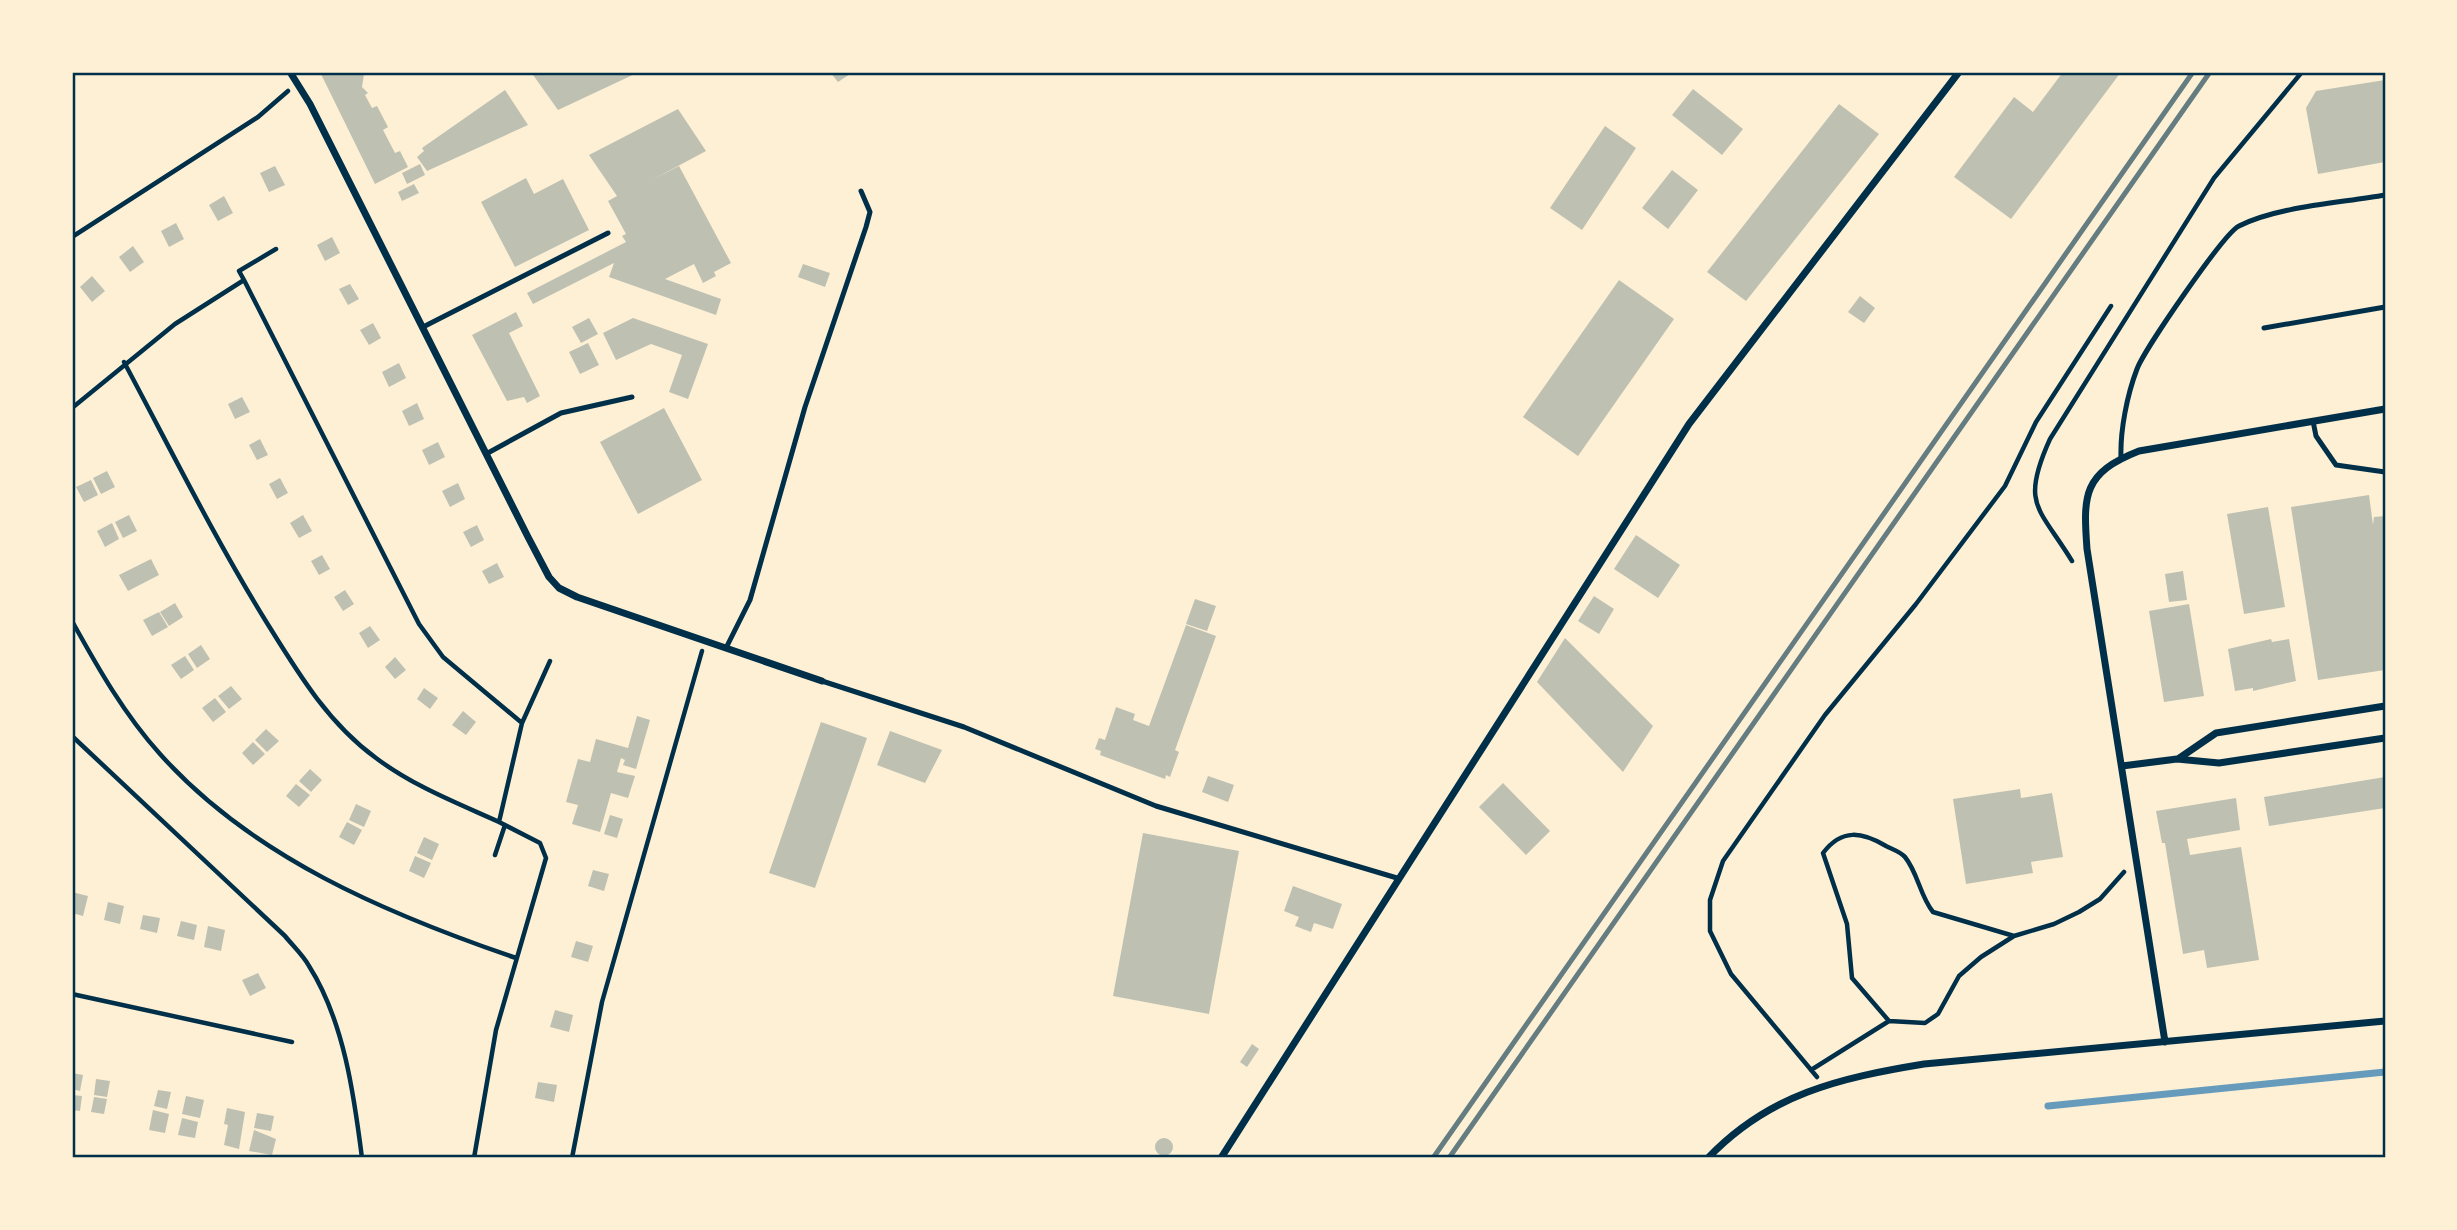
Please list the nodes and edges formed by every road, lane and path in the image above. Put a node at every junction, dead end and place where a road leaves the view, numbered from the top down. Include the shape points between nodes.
1 (290, 72) edge
2 (1959, 72) edge
3 (2302, 72) edge
4 (296, 82) junction
5 (861, 191) dead end
6 (2385, 195) edge
7 (608, 233) dead end
8 (72, 237) edge
9 (276, 248) dead end
10 (244, 279) junction
11 (2111, 306) dead end
12 (2385, 307) edge
13 (422, 327) junction
14 (2264, 328) dead end
15 (124, 362) junction
16 (632, 397) dead end
17 (72, 408) edge
18 (2385, 409) edge
19 (2313, 421) junction
20 (486, 454) junction
21 (2121, 458) junction
22 (2385, 472) edge
23 (2072, 561) dead end
24 (72, 621) edge
25 (705, 640) junction
26 (726, 648) junction
27 (550, 661) dead end
28 (822, 681) joint
29 (2385, 706) edge
30 (522, 723) junction
31 (72, 736) edge
32 (2385, 738) edge
33 (2177, 759) junction
34 (2122, 766) junction
35 (499, 822) junction
36 (505, 825) junction
37 (495, 855) dead end
38 (2138, 870) junction
39 (1397, 878) junction
40 (2014, 936) junction
41 (516, 958) junction
42 (72, 994) edge
43 (1889, 1021) junction
44 (2385, 1021) edge
45 (292, 1042) dead end
46 (2165, 1042) junction
47 (1811, 1070) junction
48 (1825, 1085) junction
49 (362, 1158) edge
50 (474, 1158) edge
51 (572, 1158) edge
52 (1221, 1158) edge
53 (1708, 1158) edge

1 - 4 street
2 - 39 street via 1689,424
3 - 23 path via 2214,178 2050,439 2034,486 2037,504
4 - 8 path via 258,117
4 - 13 street
5 - 26 lane via 870,212 866,227 805,407 750,600
6 - 21 lane via 2261,216 2236,227 2213,252 2137,368
7 - 13 lane
9 - 10 path via 239,271
10 - 15 path
10 - 30 path via 419,624 443,657
11 - 47 path via 2036,422 2005,486 1825,715 1723,861 1710,900 1710,931 1731,974
12 - 14 lane
13 - 20 street
15 - 17 path
15 - 35 path via 236,573 330,717 377,759
16 - 20 lane via 561,413
18 - 19 street
19 - 21 street via 2169,445
19 - 22 lane via 2316,436 2336,464
20 - 25 street via 559,588
21 - 34 street via 2094,481 2084,505
24 - 41 path via 125,710 160,754 242,826 347,890
25 - 26 street
25 - 51 path via 602,1002
26 - 28 street
27 - 30 path
28 - 39 lane via 964,727 1156,806
29 - 33 street via 2216,733
30 - 35 path
31 - 49 path via 285,936 309,966 338,1031
32 - 33 street via 2219,763
33 - 34 street
34 - 38 street
35 - 36 path
36 - 37 path
36 - 41 path via 540,843 546,858
38 - 40 path via 2122,872 2099,899 2080,912
38 - 46 street
39 - 52 street
40 - 43 path via 1959,976 1938,1014 1925,1023
40 - 43 path via 1934,912 1905,856 1866,835 1848,834 1832,842 1824,853 1847,924 1852,978
41 - 50 path via 494,1041
42 - 45 path
43 - 47 path
44 - 46 street
46 - 48 street via 1924,1064
47 - 48 path
48 - 53 street via 1763,1111

